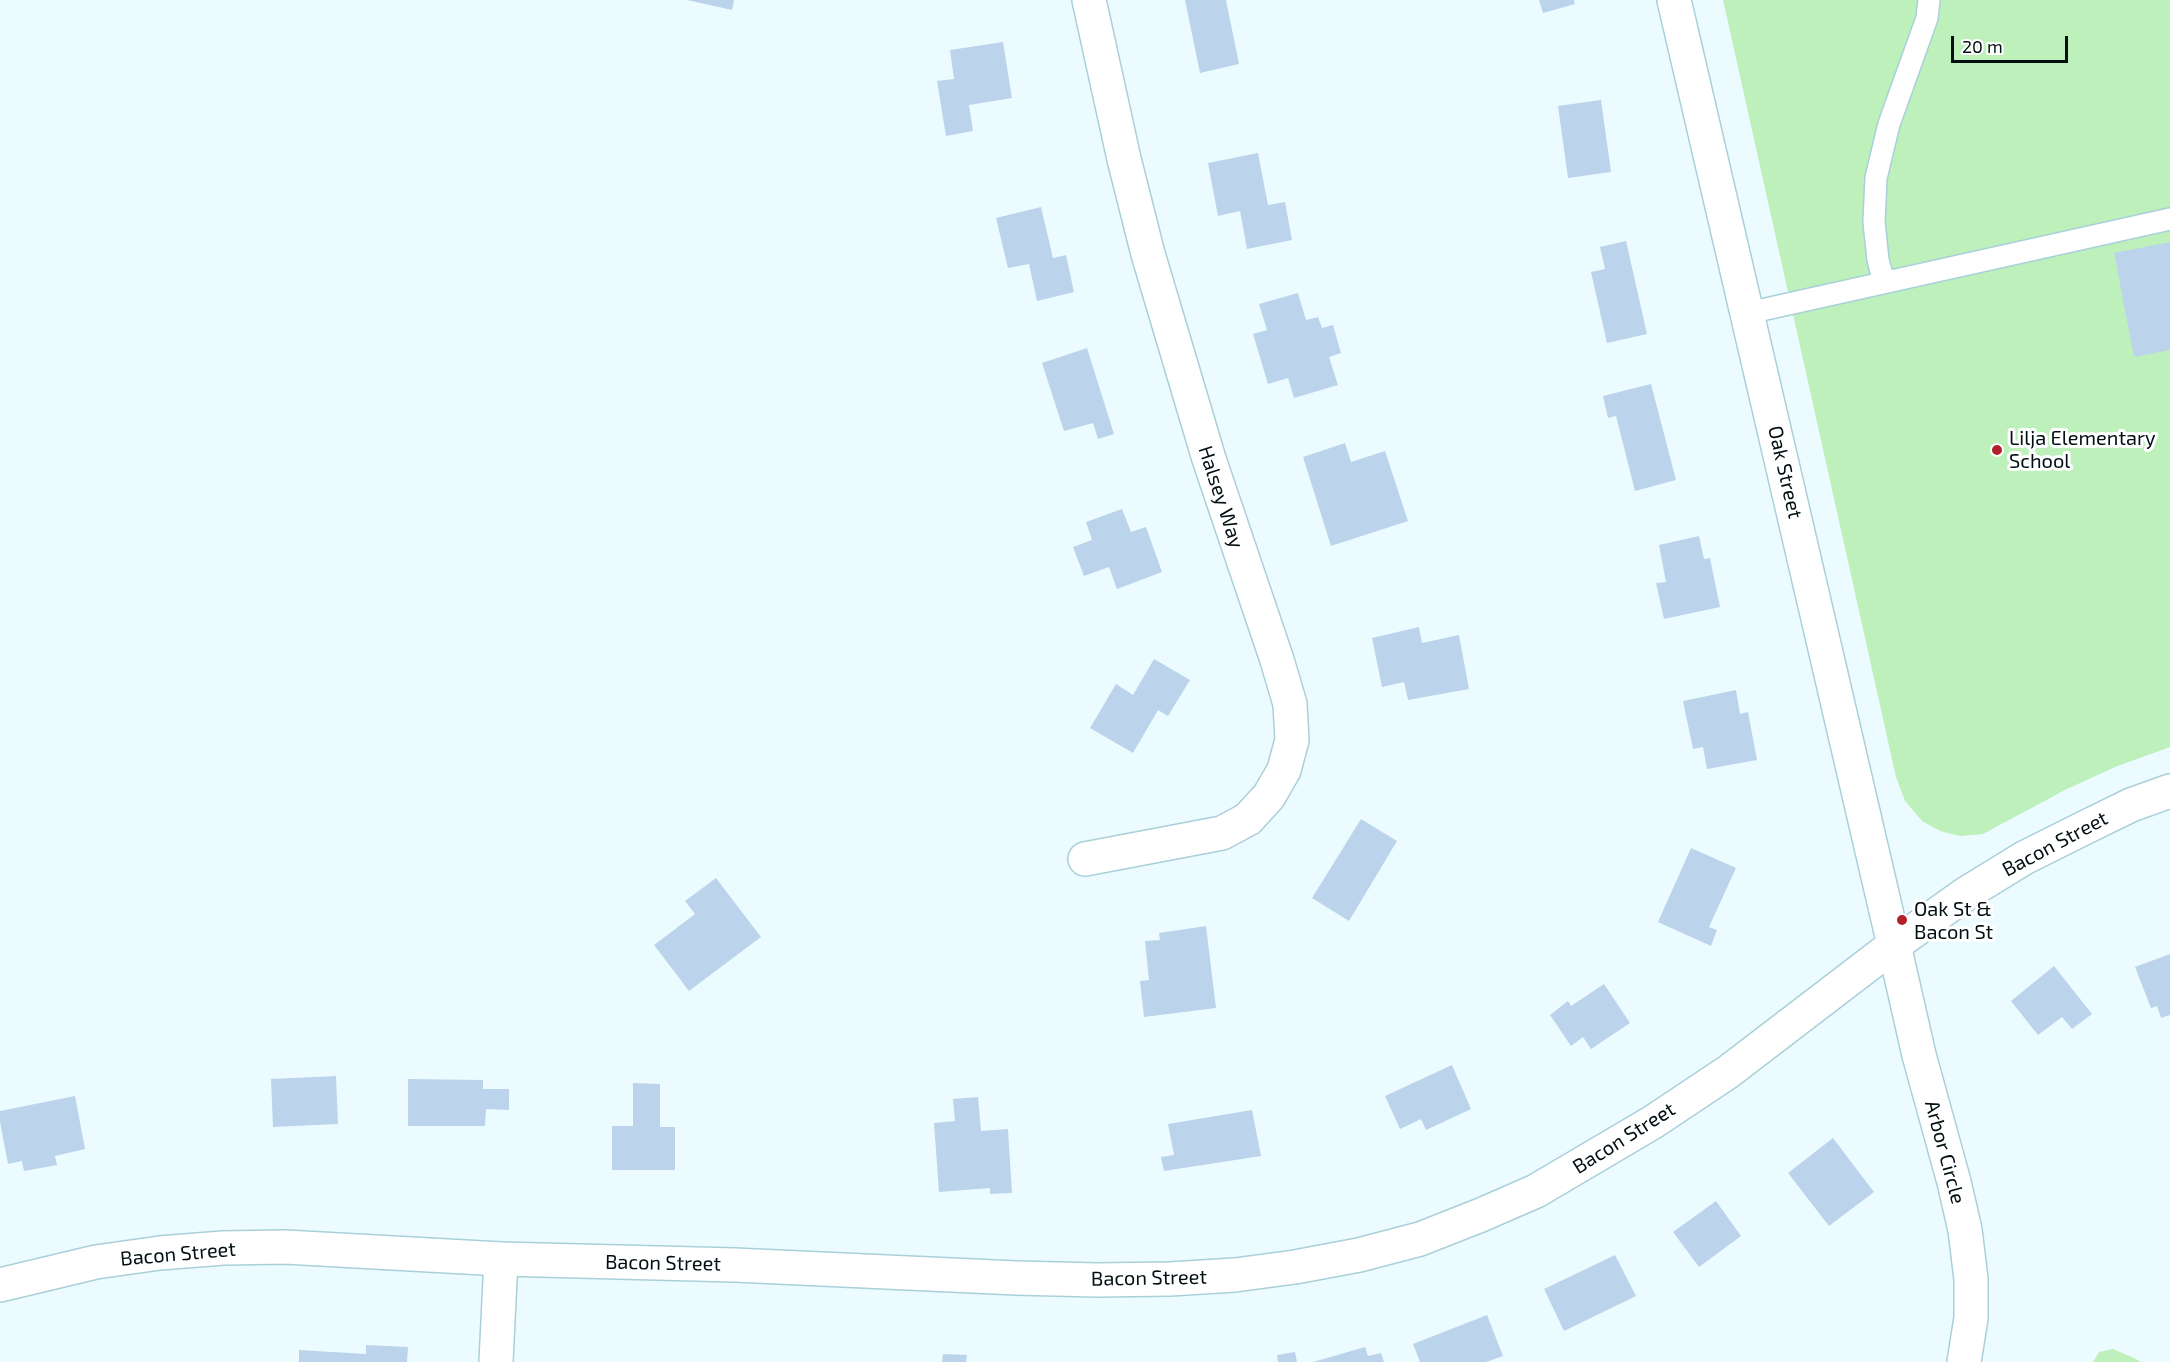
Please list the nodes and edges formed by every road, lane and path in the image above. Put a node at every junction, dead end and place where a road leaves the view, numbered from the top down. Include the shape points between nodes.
1 (1089, 0) edge
2 (1674, 0) edge
3 (1929, 0) edge
4 (2170, 219) edge
5 (1884, 282) junction
6 (1748, 313) junction
7 (2170, 791) edge
8 (1085, 859) dead end
9 (1894, 945) junction
10 (501, 1259) junction
11 (0, 1285) edge
12 (496, 1362) edge
13 (1964, 1362) edge

1 - 8 street, Halsey Way via 1148,254 1209,459 1277,660 1290,704 1292,740 1284,770 1269,796 1248,819 1222,833
2 - 6 street, Oak Street
3 - 5 lane via 1927,18 1889,124 1876,178 1874,222
4 - 5 lane
5 - 6 lane
6 - 9 street, Oak Street
7 - 9 street, Bacon Street via 2024,858
9 - 10 street, Bacon Street via 1728,1072 1595,1158 1536,1191 1481,1215 1420,1239 1359,1255 1235,1275 1107,1280
9 - 13 street, Arbor Circle via 1965,1230 1971,1318
10 - 11 street, Bacon Street via 223,1248 96,1262
10 - 12 street

